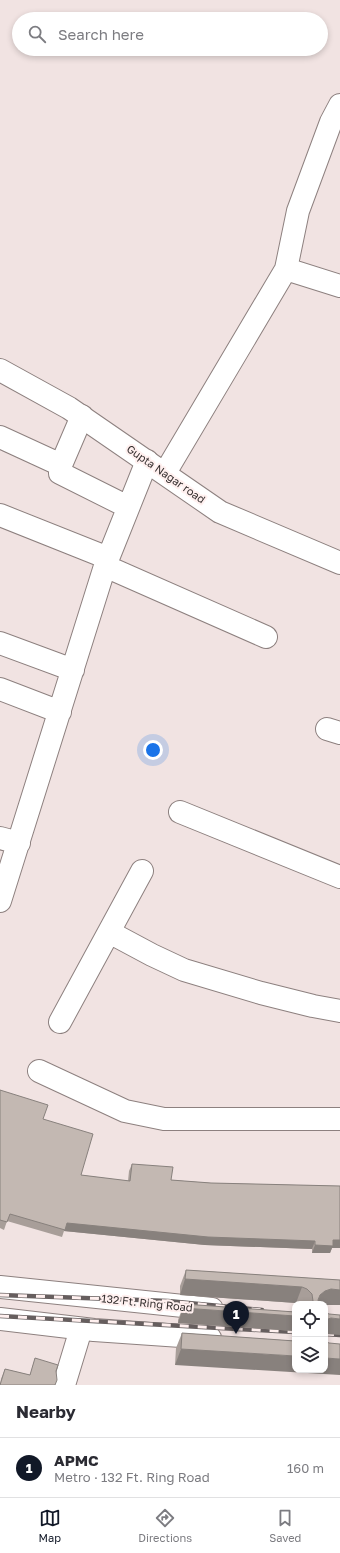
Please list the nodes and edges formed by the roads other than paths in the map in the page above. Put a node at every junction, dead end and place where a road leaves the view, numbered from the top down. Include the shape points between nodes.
1 (340, 105) edge
2 (286, 269) junction
3 (340, 286) edge
4 (0, 370) edge
5 (82, 416) junction
6 (0, 437) edge
7 (147, 461) junction
8 (61, 465) junction
9 (165, 473) junction
10 (128, 507) junction
11 (0, 515) edge
12 (106, 562) junction
13 (340, 563) edge
14 (266, 637) dead end
15 (0, 643) edge
16 (73, 670) junction
17 (0, 689) edge
18 (60, 712) junction
19 (180, 812) dead end
20 (9, 840) edge
21 (142, 871) dead end
22 (340, 877) edge
23 (0, 901) edge
24 (109, 932) junction
25 (340, 1012) edge
26 (60, 1022) dead end
27 (39, 1071) dead end
28 (340, 1120) edge
29 (0, 1287) edge
30 (233, 1311) edge
31 (0, 1319) edge
32 (81, 1329) junction
33 (233, 1340) edge
34 (64, 1385) edge

1 - 2 street via 298,211
2 - 3 street
2 - 9 street
4 - 5 street, Gupta Nagar road
5 - 7 street, Gupta Nagar road
5 - 8 street
6 - 8 street
7 - 9 street, Gupta Nagar road
7 - 10 street
8 - 10 street via 60,473
9 - 13 street, Gupta Nagar road via 220,512
10 - 12 street
11 - 12 street
12 - 14 street
12 - 16 street
15 - 16 street
16 - 18 street
17 - 18 street
18 - 20 street
19 - 22 street
20 - 23 street
21 - 24 street
24 - 25 street via 184,970 261,993
24 - 26 street
27 - 28 street via 125,1111 150,1116
29 - 30 street, 132 Ft. Ring Road
31 - 32 street
32 - 33 street
32 - 34 street

